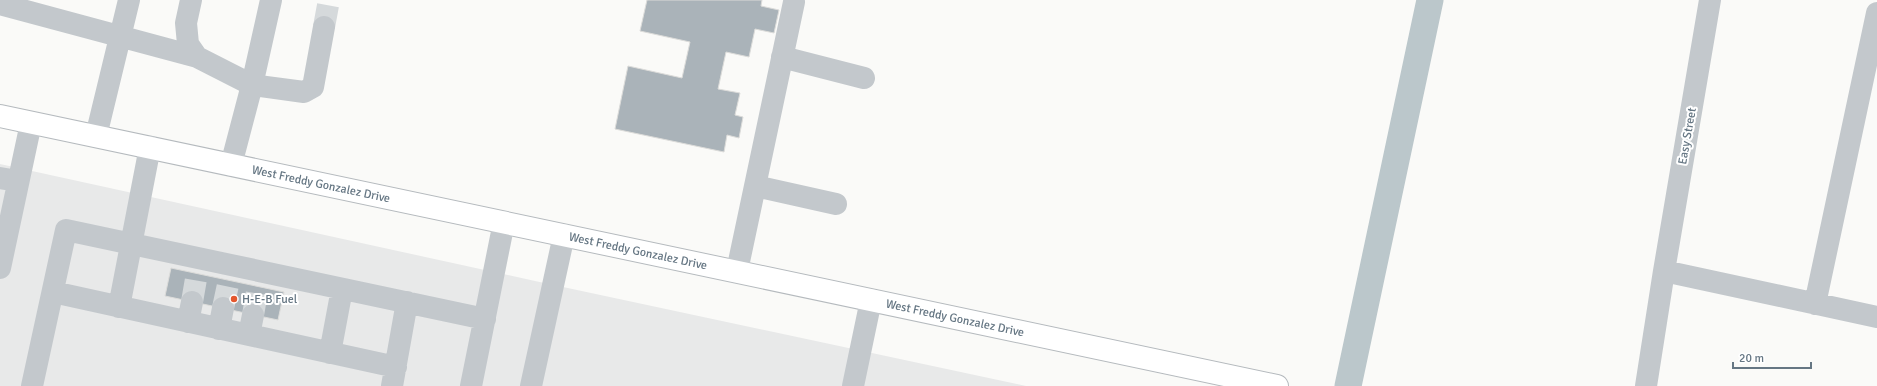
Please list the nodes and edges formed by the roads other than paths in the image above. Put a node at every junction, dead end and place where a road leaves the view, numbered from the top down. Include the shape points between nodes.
1 (129, 0) edge
2 (191, 0) edge
3 (271, 0) edge
4 (1710, 0) edge
5 (794, 2) dead end
6 (0, 4) edge
7 (1877, 13) edge
8 (324, 27) tunnel mouth
9 (120, 35) junction
10 (197, 57) junction
11 (782, 57) junction
12 (864, 78) dead end
13 (252, 85) junction
14 (0, 116) edge
15 (31, 123) junction
16 (96, 136) junction
17 (150, 148) junction
18 (231, 165) junction
19 (9, 180) edge
20 (755, 186) junction
21 (836, 204) dead end
22 (504, 222) junction
23 (564, 235) junction
24 (131, 244) junction
25 (1, 262) edge
26 (1664, 271) junction
27 (737, 272) junction
28 (342, 289) junction
29 (53, 292) junction
30 (871, 300) junction
31 (407, 302) junction
32 (1816, 304) junction
33 (119, 307) junction
34 (1877, 318) edge
35 (485, 319) junction
36 (330, 353) junction
37 (394, 376) edge
38 (1230, 381) edge
39 (32, 386) edge
40 (471, 386) edge
41 (531, 386) edge
42 (853, 386) edge
43 (1277, 386) edge
44 (1646, 386) edge

1 - 9 street
2 - 10 street via 186,23 188,44
3 - 13 street
4 - 26 street, Easy Street
5 - 11 street
6 - 9 street
7 - 32 street
8 - 13 street via 313,87 304,92
9 - 10 street
9 - 16 street
10 - 13 street
11 - 12 street
11 - 20 street
13 - 18 street
14 - 15 main road, West Freddy Gonzalez Drive
15 - 16 main road, West Freddy Gonzalez Drive
15 - 19 street
16 - 17 main road, West Freddy Gonzalez Drive
17 - 18 main road, West Freddy Gonzalez Drive
17 - 24 street
18 - 22 main road, West Freddy Gonzalez Drive
19 - 25 street
20 - 21 street
20 - 27 street
22 - 23 main road, West Freddy Gonzalez Drive
22 - 35 street
23 - 27 main road, West Freddy Gonzalez Drive
23 - 41 street
24 - 28 street via 198,266 260,279
24 - 29 street via 66,230
24 - 33 street
26 - 32 street
26 - 44 street, Easy Street
27 - 30 main road, West Freddy Gonzalez Drive
28 - 31 street
28 - 36 street
29 - 33 street
29 - 39 street
30 - 38 main road, West Freddy Gonzalez Drive
30 - 42 street
31 - 35 street
31 - 37 street
32 - 34 street
33 - 36 street via 190,312 221,318 251,325
35 - 40 street
36 - 37 street
38 - 43 main road, West Freddy Gonzalez Drive

